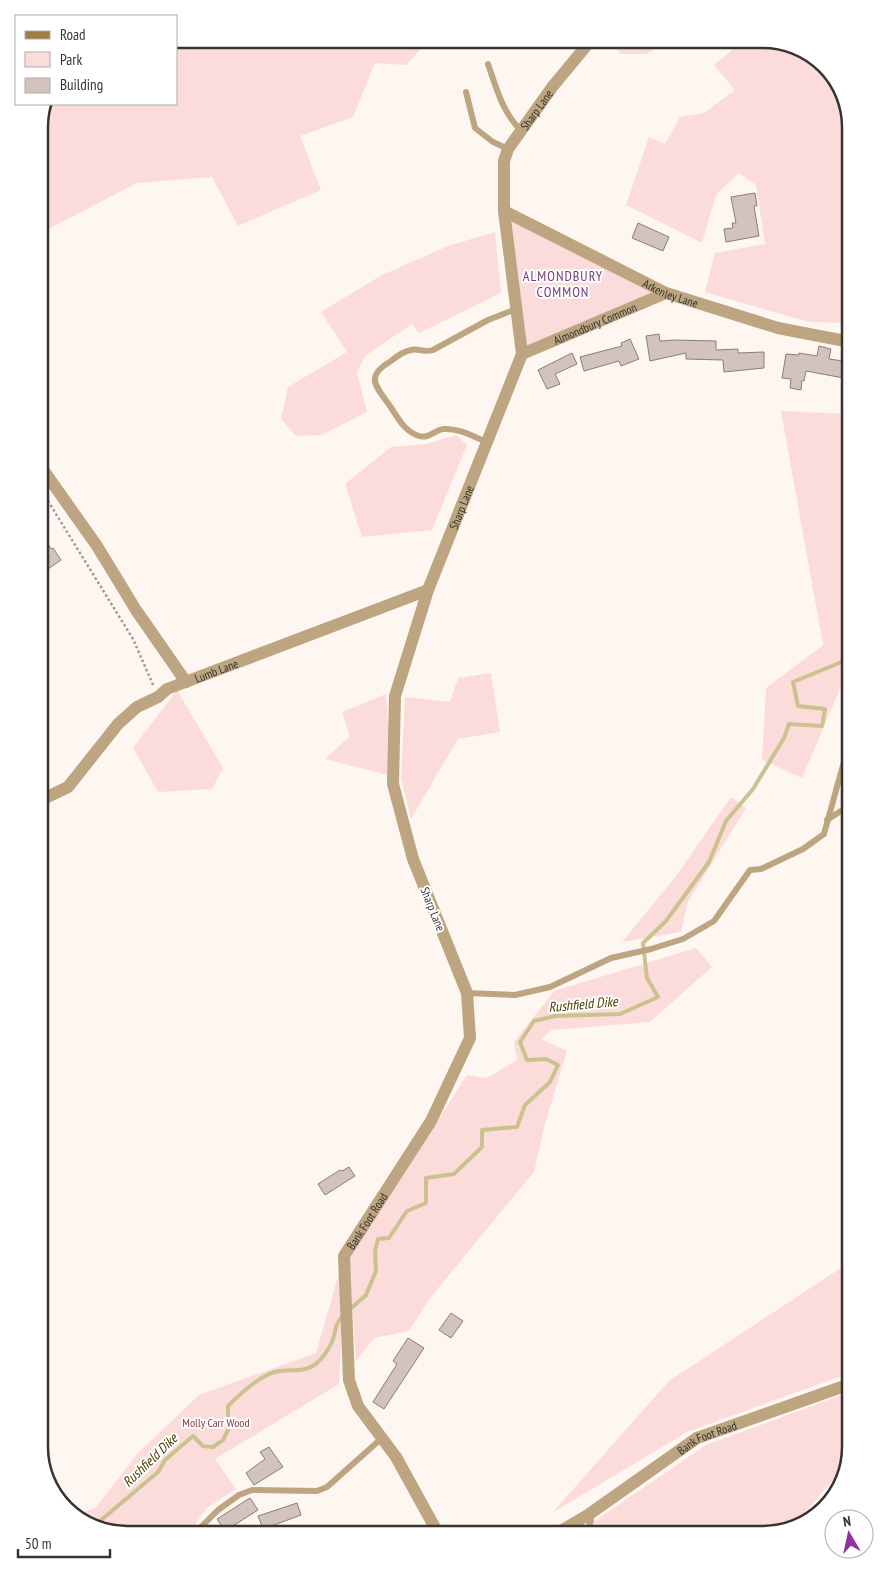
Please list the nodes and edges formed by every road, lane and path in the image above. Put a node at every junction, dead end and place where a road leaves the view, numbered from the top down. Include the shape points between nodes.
1 (585, 48) edge
2 (488, 64) dead end
3 (466, 92) dead end
4 (522, 132) junction
5 (508, 149) junction
6 (504, 211) junction
7 (666, 293) junction
8 (516, 309) junction
9 (842, 340) edge
10 (522, 354) junction
11 (487, 442) junction
12 (48, 476) edge
13 (48, 501) edge
14 (428, 590) junction
15 (186, 682) junction
16 (158, 697) junction
17 (842, 768) edge
18 (47, 796) edge
19 (842, 810) edge
20 (827, 820) junction
21 (467, 993) junction
22 (842, 1387) edge
23 (382, 1438) junction
24 (588, 1514) junction
25 (202, 1526) edge
26 (434, 1526) edge
27 (569, 1526) edge
28 (589, 1526) edge

1 - 4 street, Sharp Lane via 553,86
2 - 4 lane via 504,109
3 - 5 lane via 475,128 492,142
4 - 5 street, Sharp Lane
5 - 6 street, Sharp Lane via 504,161
6 - 7 street, Arkenley Lane
6 - 8 street, Sharp Lane
7 - 9 street, Arkenley Lane via 778,328
7 - 10 street, Almondbury Common
8 - 10 street, Sharp Lane
8 - 11 lane via 428,352 410,350 377,370 374,378 406,429 414,434 426,437 442,429 450,429
10 - 11 street, Sharp Lane
11 - 14 street, Sharp Lane
12 - 15 street
13 - 16 path via 134,639
14 - 15 street, Lumb Lane
14 - 21 street, Sharp Lane via 395,696 393,784 413,859
15 - 16 street, Lumb Lane
16 - 18 street, Lumb Lane via 137,707 118,724 68,787
17 - 20 lane
19 - 20 lane
20 - 21 lane via 824,834 802,849 761,869 750,870 714,921 684,939 611,958 550,987 515,995
21 - 23 street, Bank Foot Road via 470,1038 430,1121 344,1256 349,1380 358,1406
22 - 24 street, Bank Foot Road via 697,1438
23 - 25 lane via 327,1487 317,1491 252,1490 218,1510
23 - 26 street, Bank Foot Road
24 - 27 street, Bank Foot Road
24 - 28 lane

